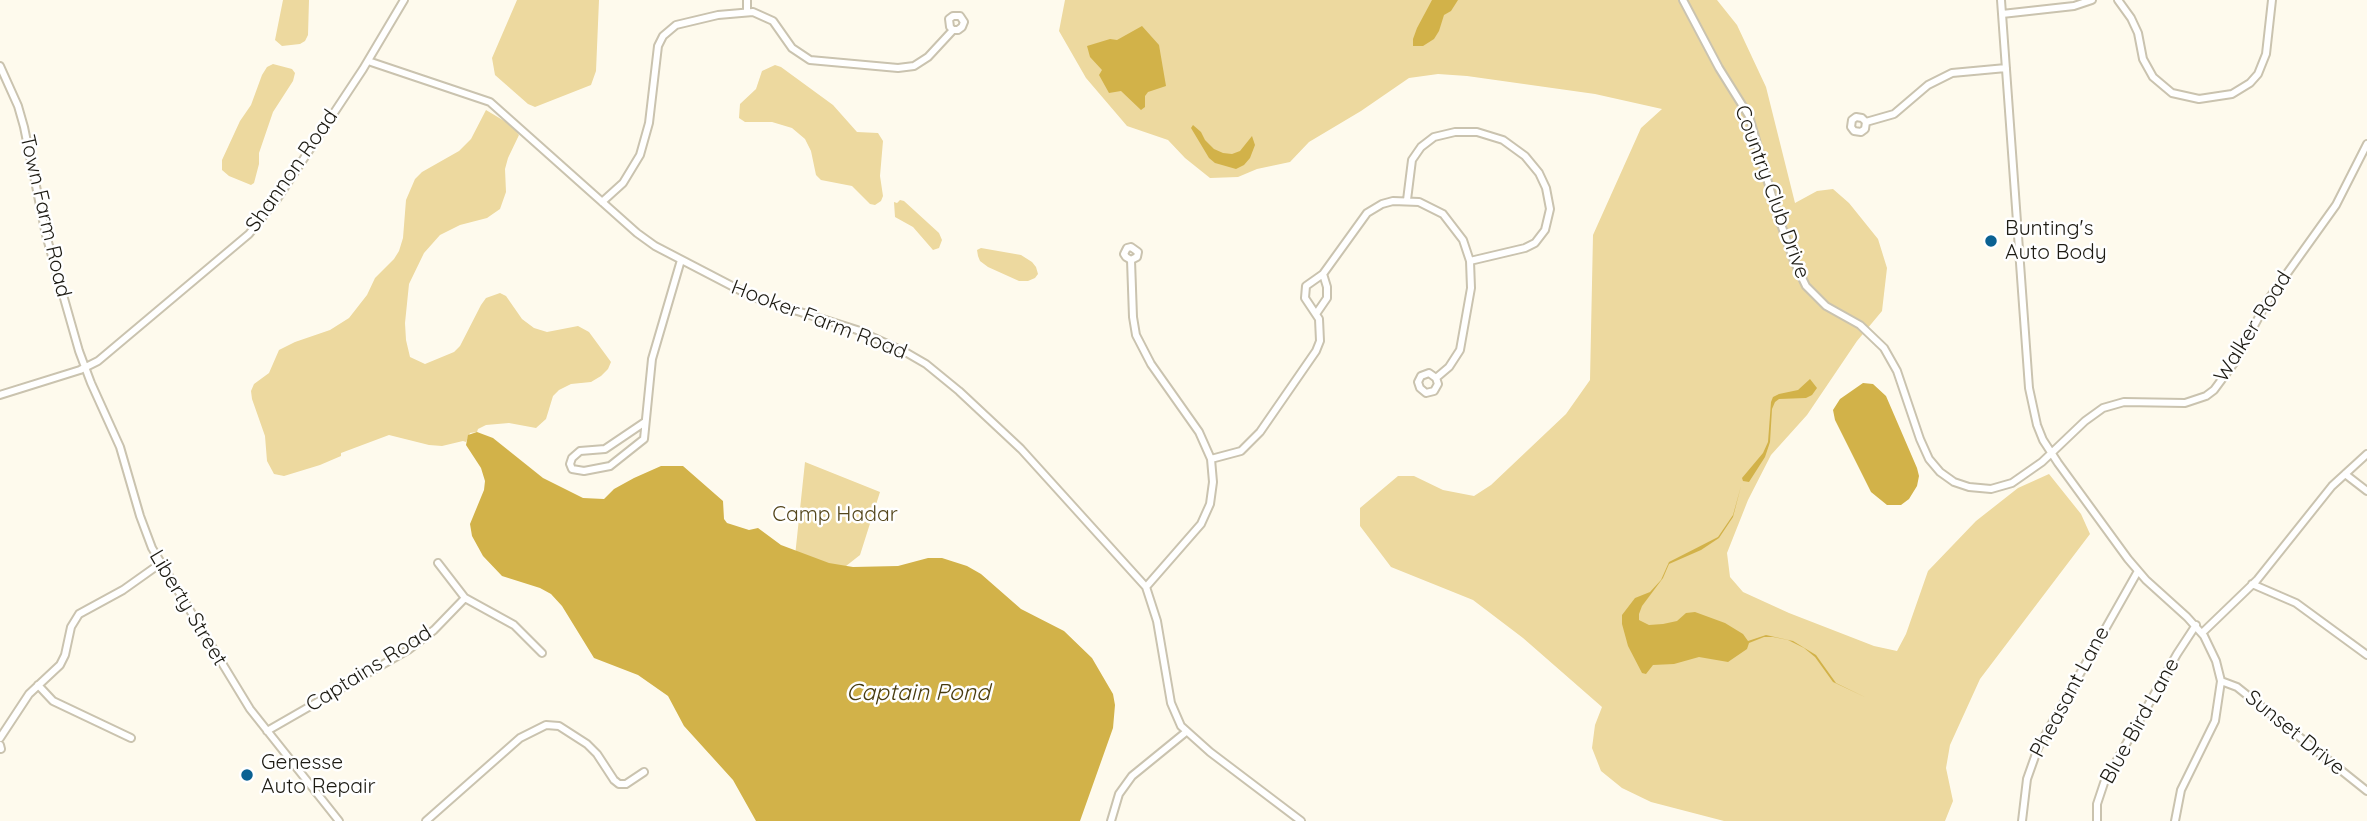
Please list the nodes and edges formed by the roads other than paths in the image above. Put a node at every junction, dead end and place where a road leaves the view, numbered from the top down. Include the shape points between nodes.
1 (402, 0) edge
2 (747, 0) edge
3 (1683, 0) edge
4 (2001, 0) edge
5 (2092, 0) edge
6 (2118, 0) edge
7 (2272, 0) edge
8 (747, 11) junction
9 (2002, 14) junction
10 (953, 30) dead end
11 (368, 61) junction
12 (0, 66) edge
13 (2006, 68) junction
14 (1866, 122) dead end
15 (2367, 144) edge
16 (1407, 200) junction
17 (602, 202) junction
18 (681, 260) junction
19 (1131, 260) dead end
20 (1470, 261) junction
21 (1323, 274) junction
22 (1317, 314) junction
23 (85, 368) junction
24 (1436, 378) dead end
25 (0, 395) edge
26 (645, 422) junction
27 (2052, 454) junction
28 (2367, 454) edge
29 (1210, 459) junction
30 (2345, 474) junction
31 (2367, 491) edge
32 (161, 563) junction
33 (438, 563) dead end
34 (2138, 571) junction
35 (2252, 584) junction
36 (1146, 587) junction
37 (465, 598) junction
38 (2196, 625) junction
39 (2202, 633) junction
40 (541, 653) dead end
41 (2367, 655) edge
42 (2221, 681) junction
43 (38, 685) junction
44 (267, 731) junction
45 (1186, 732) junction
46 (0, 738) edge
47 (131, 738) dead end
48 (644, 772) dead end
49 (2367, 791) edge
50 (340, 821) edge
51 (426, 821) edge
52 (1111, 821) edge
53 (1301, 821) edge
54 (2022, 821) edge
55 (2097, 821) edge
56 (2175, 821) edge

1 - 11 street, Shannon Road
2 - 8 street
3 - 27 street, Country Club Drive via 1749,116 1798,272 1813,295 1869,332 1884,348 1898,371 1924,449 1936,468 1959,484 1991,489 2012,483
4 - 9 street
5 - 9 street
6 - 7 street via 2132,18 2143,60 2153,77 2172,93 2199,99 2232,94 2258,75 2266,54
8 - 10 street via 773,21 800,55 826,63 909,68 928,57
8 - 17 street via 681,23 663,36 656,53 640,155 623,183
9 - 13 street
11 - 17 street, Hooker Farm Road via 490,102
11 - 23 street, Shannon Road via 257,226
12 - 23 street, Town Farm Road via 24,127 46,235
13 - 14 street via 1946,75 1896,113
13 - 27 street via 2029,388 2036,425
15 - 27 street, Walker Road via 2330,215 2268,300 2214,390 2185,403 2124,402 2103,408
16 - 20 street via 1443,214 1463,240
16 - 20 street via 1412,160 1434,137 1455,132 1488,134 1525,156 1546,188 1550,209 1545,230 1535,243 1520,251
16 - 21 street via 1387,202 1367,213
17 - 18 street, Hooker Farm Road via 650,243
18 - 26 street via 652,359
18 - 36 street, Hooker Farm Road via 753,297 857,330 926,364 1000,428
19 - 29 street via 1134,324 1140,345 1199,432
20 - 24 street via 1471,288 1462,343
21 - 22 street via 1327,298
21 - 22 street via 1304,290
22 - 29 street via 1319,346 1260,432 1241,451
23 - 25 street, Shannon Road
23 - 32 street, Liberty Street via 123,458 145,532
26 - 26 street via 641,444 615,463 594,470 572,469 575,454 606,449
27 - 34 street
28 - 30 street
29 - 36 street via 1212,493 1206,514 1195,533
30 - 31 street
30 - 35 street
32 - 43 street via 79,614 63,660
32 - 44 street, Liberty Street via 237,691
33 - 37 street
34 - 38 street
34 - 54 street, Pheasant Lane via 2034,757 2024,790
35 - 39 street
35 - 41 street via 2296,603
36 - 45 street, Hooker Farm Road via 1157,621 1171,703
37 - 40 street via 514,625
37 - 44 street, Captains Road via 434,630 399,656
38 - 39 street
38 - 55 street, Blue Bird Lane via 2104,783
39 - 42 street via 2217,661
42 - 49 street, Sunset Drive via 2237,687
42 - 56 street via 2215,721 2181,790
43 - 46 street
43 - 47 street via 53,701
44 - 50 street, Liberty Street
45 - 52 street via 1132,776 1119,794
45 - 53 street, Hooker Farm Road
48 - 51 street via 619,784 587,744 559,726 546,725 520,737

